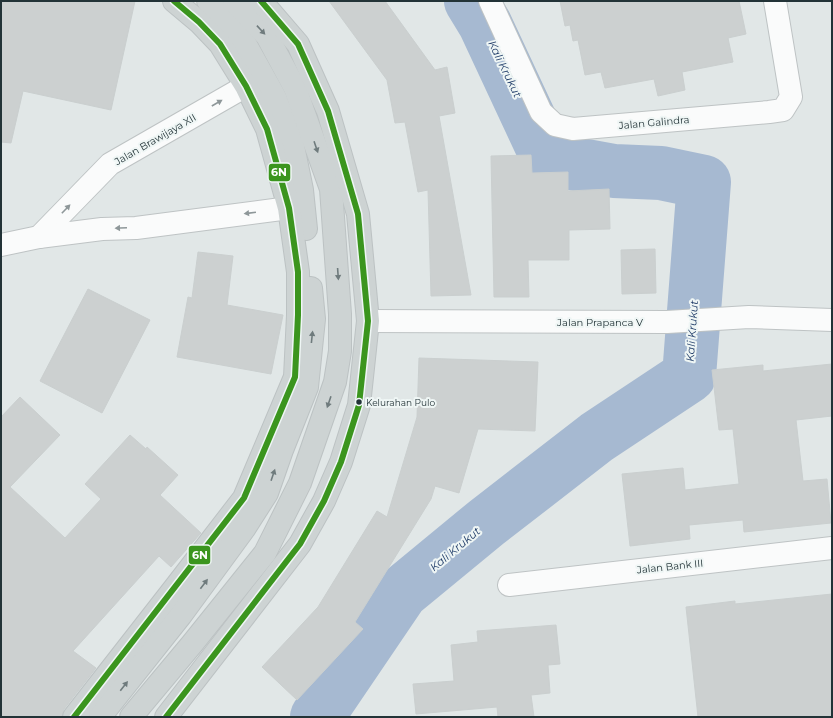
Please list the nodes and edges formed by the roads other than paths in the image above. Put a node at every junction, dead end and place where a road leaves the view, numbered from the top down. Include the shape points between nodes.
1 (174, 1) edge
2 (208, 1) edge
3 (234, 1) edge
4 (261, 1) edge
5 (490, 1) edge
6 (776, 1) edge
7 (246, 86) junction
8 (289, 208) junction
9 (39, 237) junction
10 (1, 245) edge
11 (832, 320) edge
12 (368, 321) junction
13 (832, 548) edge
14 (509, 585) dead end
15 (74, 717) edge
16 (100, 717) edge
17 (131, 717) edge
18 (166, 717) edge

1 - 7 main road via 220,44
16 -> 2 main road via 181,614 244,529 267,493 306,387 314,319 302,190 292,141 275,97 246,45
3 -> 17 main road via 267,36 295,88 330,189 340,314 340,351 335,382 300,483 265,553
4 - 12 main road via 298,44 328,111 358,214
5 - 6 street, Jalan Galindra via 541,112 555,125 573,129 783,110 791,97
7 - 8 main road via 267,129
9 -> 7 street, Jalan Brawijaya XII via 110,164
8 -> 9 street via 136,228 102,229
8 - 15 main road via 298,272 295,377 247,491 206,548
9 - 10 street
11 - 12 street, Jalan Prapanca V via 748,317 667,322
12 - 18 main road via 358,405 341,462 324,501 300,544
13 - 14 street, Jalan Bank III

